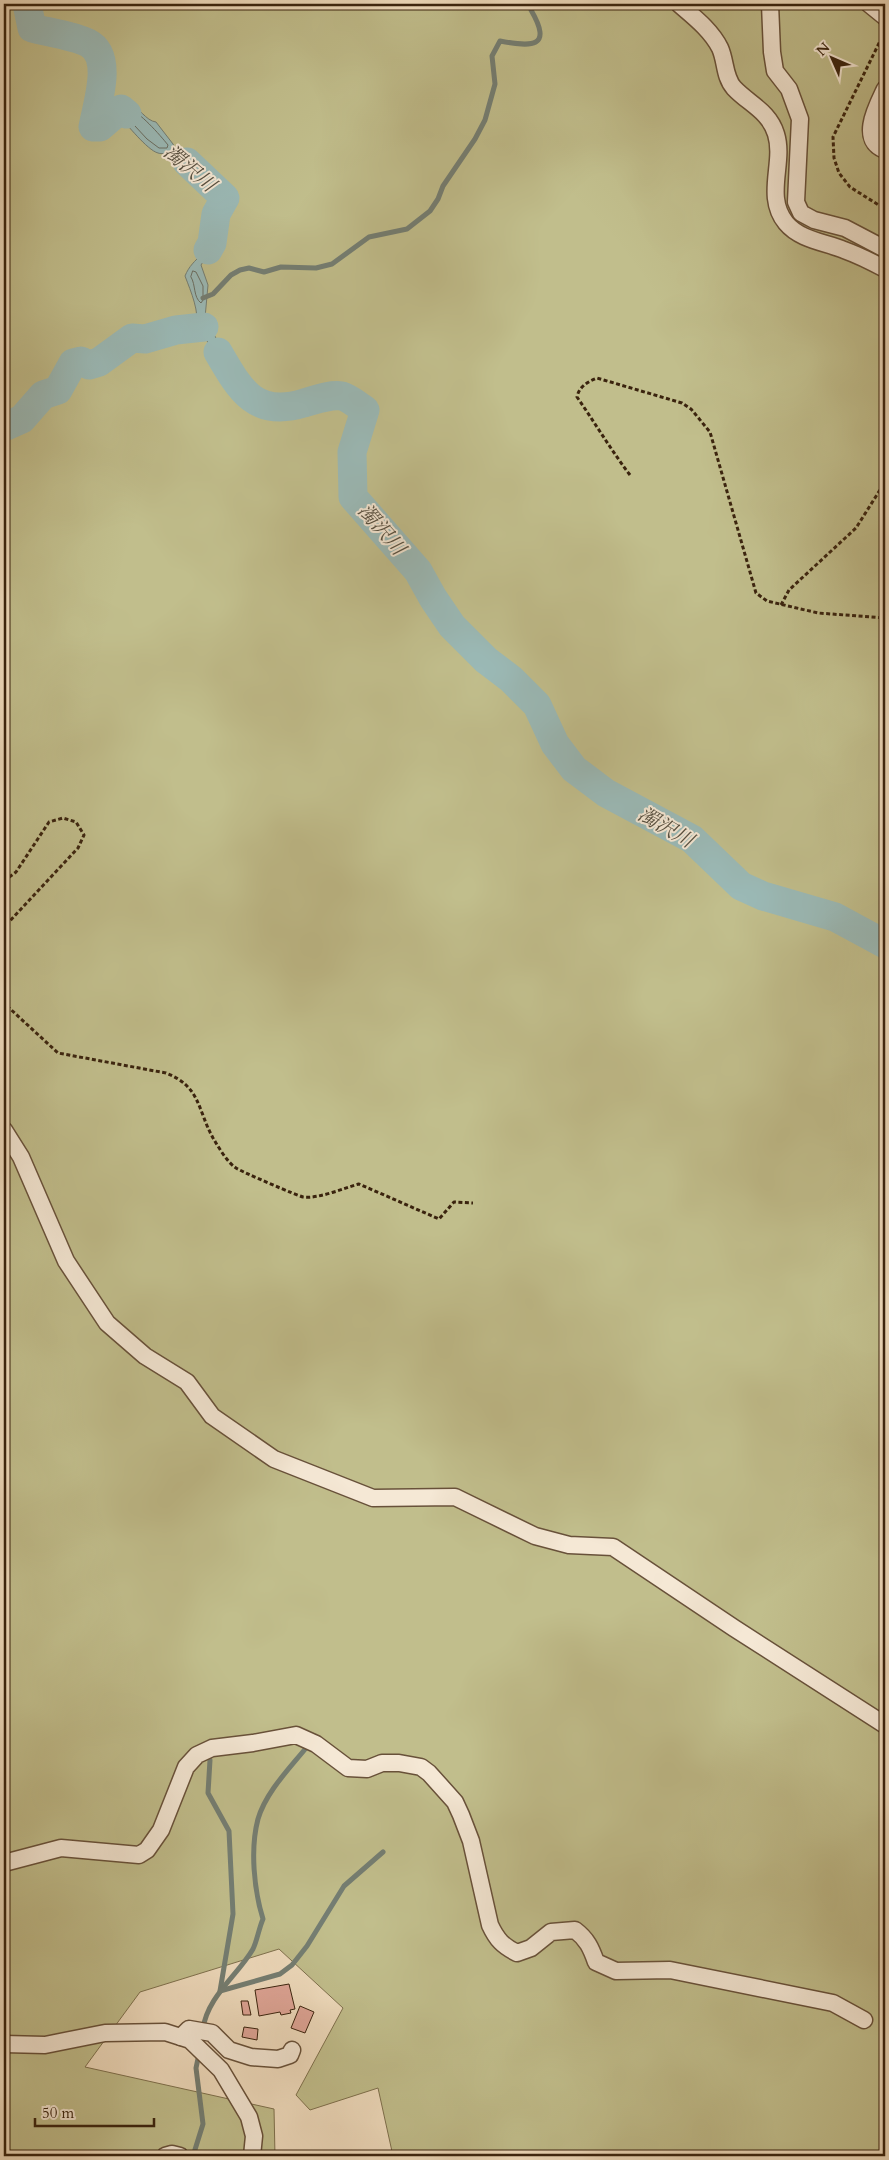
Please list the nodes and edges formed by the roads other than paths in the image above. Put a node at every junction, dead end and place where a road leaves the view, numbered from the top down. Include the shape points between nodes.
1 (679, 4) edge
2 (770, 4) edge
3 (869, 4) edge
4 (885, 17) edge
5 (885, 89) edge
6 (885, 150) edge
7 (885, 249) edge
8 (885, 269) edge
9 (4, 1130) edge
10 (885, 1725) edge
11 (4, 1863) edge
12 (864, 2020) dead end
13 (181, 2037) junction
14 (4, 2044) edge
15 (292, 2050) dead end
16 (165, 2156) edge
17 (180, 2156) edge
18 (252, 2156) edge

1 - 8 street via 710,32 734,88 770,120 778,141 775,199 786,223 816,242 842,249
2 - 7 street via 775,71 789,89 800,119 796,202 801,213 845,228
3 - 4 street
5 - 6 street via 875,112 871,133 875,143
9 - 10 street via 21,1157 66,1261 107,1323 145,1356 187,1382 212,1416 274,1459 373,1498 455,1497 535,1536 569,1545 612,1547
11 - 12 street via 61,1848 139,1855 147,1850 161,1830 186,1767 197,1755 212,1748 296,1735 316,1744 348,1768 367,1769 382,1763 413,1765 421,1767 444,1788 455,1802 471,1841 490,1925 504,1947 517,1953 531,1948 551,1932 575,1930 590,1945 596,1962 616,1970 670,1970 833,2003
13 - 14 street via 165,2032 105,2033 45,2045
13 - 15 street via 189,2029 212,2033 229,2050 251,2057 278,2058 290,2055
13 - 18 street via 190,2040 226,2078 249,2117 254,2136
16 - 17 street

